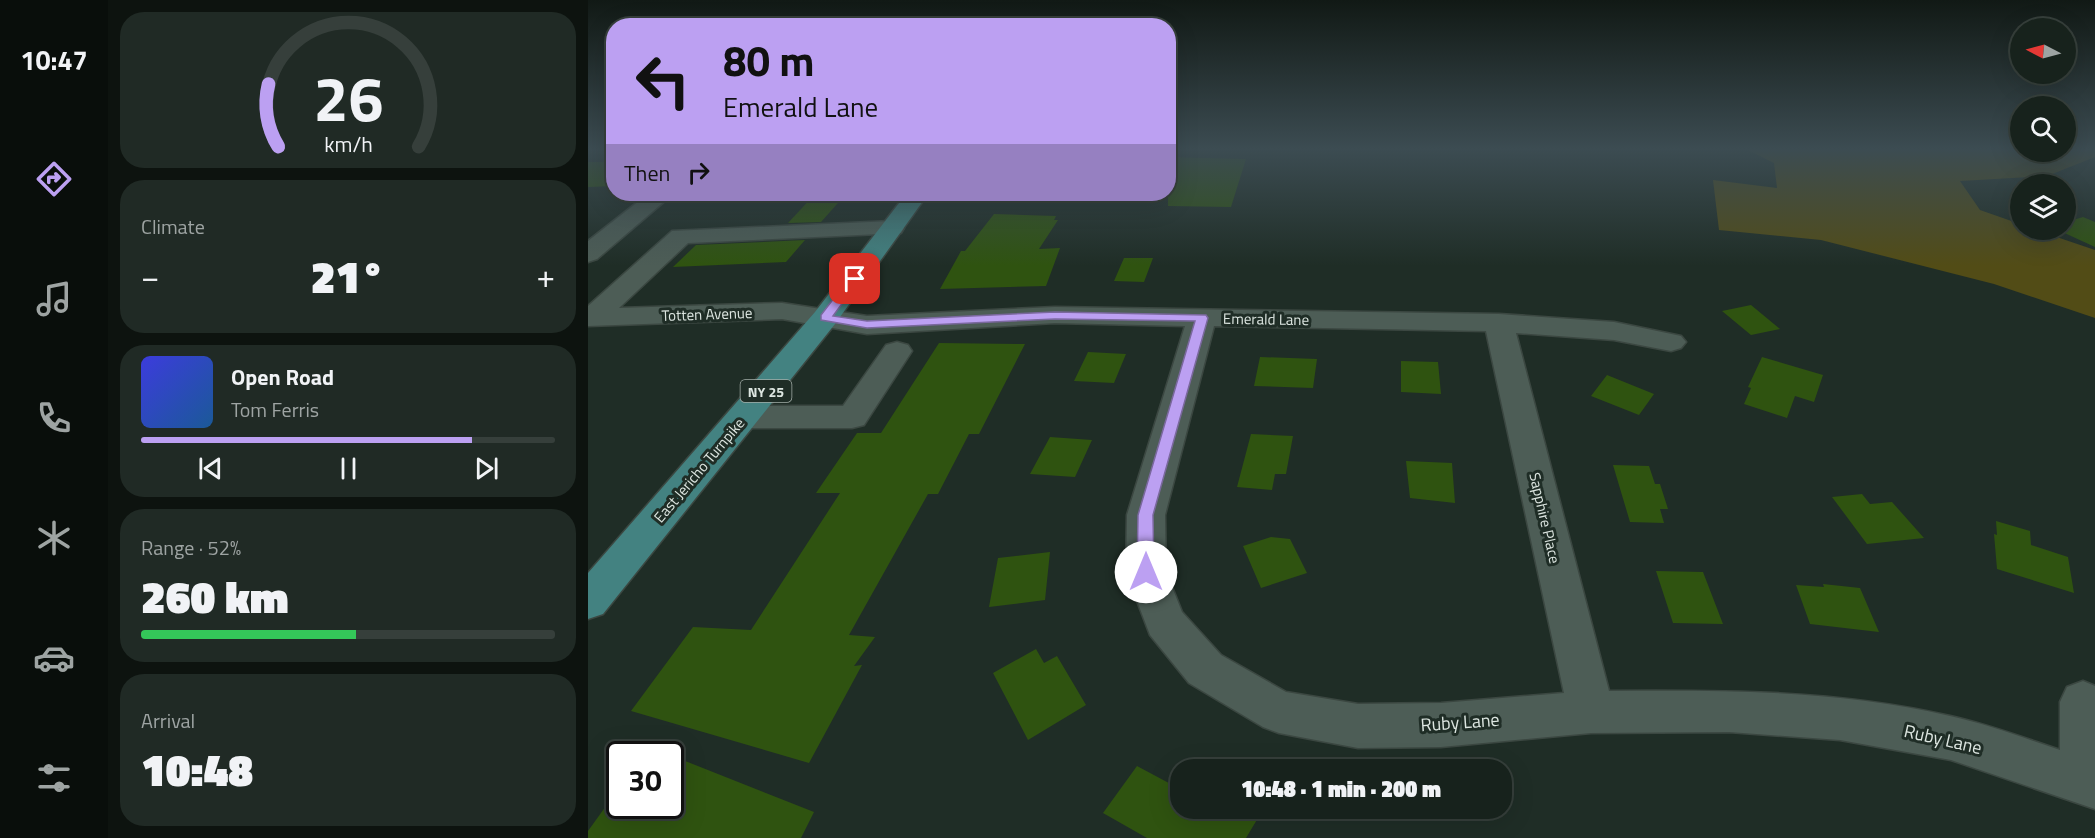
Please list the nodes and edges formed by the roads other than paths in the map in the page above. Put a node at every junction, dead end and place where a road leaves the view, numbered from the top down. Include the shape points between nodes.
1 (653, 201) edge
2 (912, 201) edge
3 (892, 228) junction
4 (588, 254) edge
5 (590, 317) edge
6 (825, 318) junction
7 (1202, 318) junction
8 (1499, 323) junction
9 (1671, 342) dead end
10 (897, 351) dead end
11 (743, 417) junction
12 (588, 602) edge
13 (2084, 702) dead end
14 (1591, 712) junction
15 (2090, 782) edge

1 - 4 street
2 - 3 main road, East Jericho Turnpike / NY 25
3 - 5 street via 681,236
3 - 6 main road, East Jericho Turnpike / NY 25
5 - 6 street, Totten Avenue via 782,311
6 - 7 street, Emerald Lane via 867,325 1055,315
6 - 11 main road, East Jericho Turnpike / NY 25
7 - 8 street, Emerald Lane
7 - 14 street, Ruby Lane via 1146,515 1146,572 1165,622 1205,669 1279,712 1358,726 1441,725
8 - 9 street, Emerald Lane via 1614,330
8 - 14 street, Sapphire Place
10 - 11 street via 852,417
11 - 12 main road, East Jericho Turnpike / NY 25
13 - 15 street
14 - 15 street, Ruby Lane via 1729,711 1840,718 1952,738

